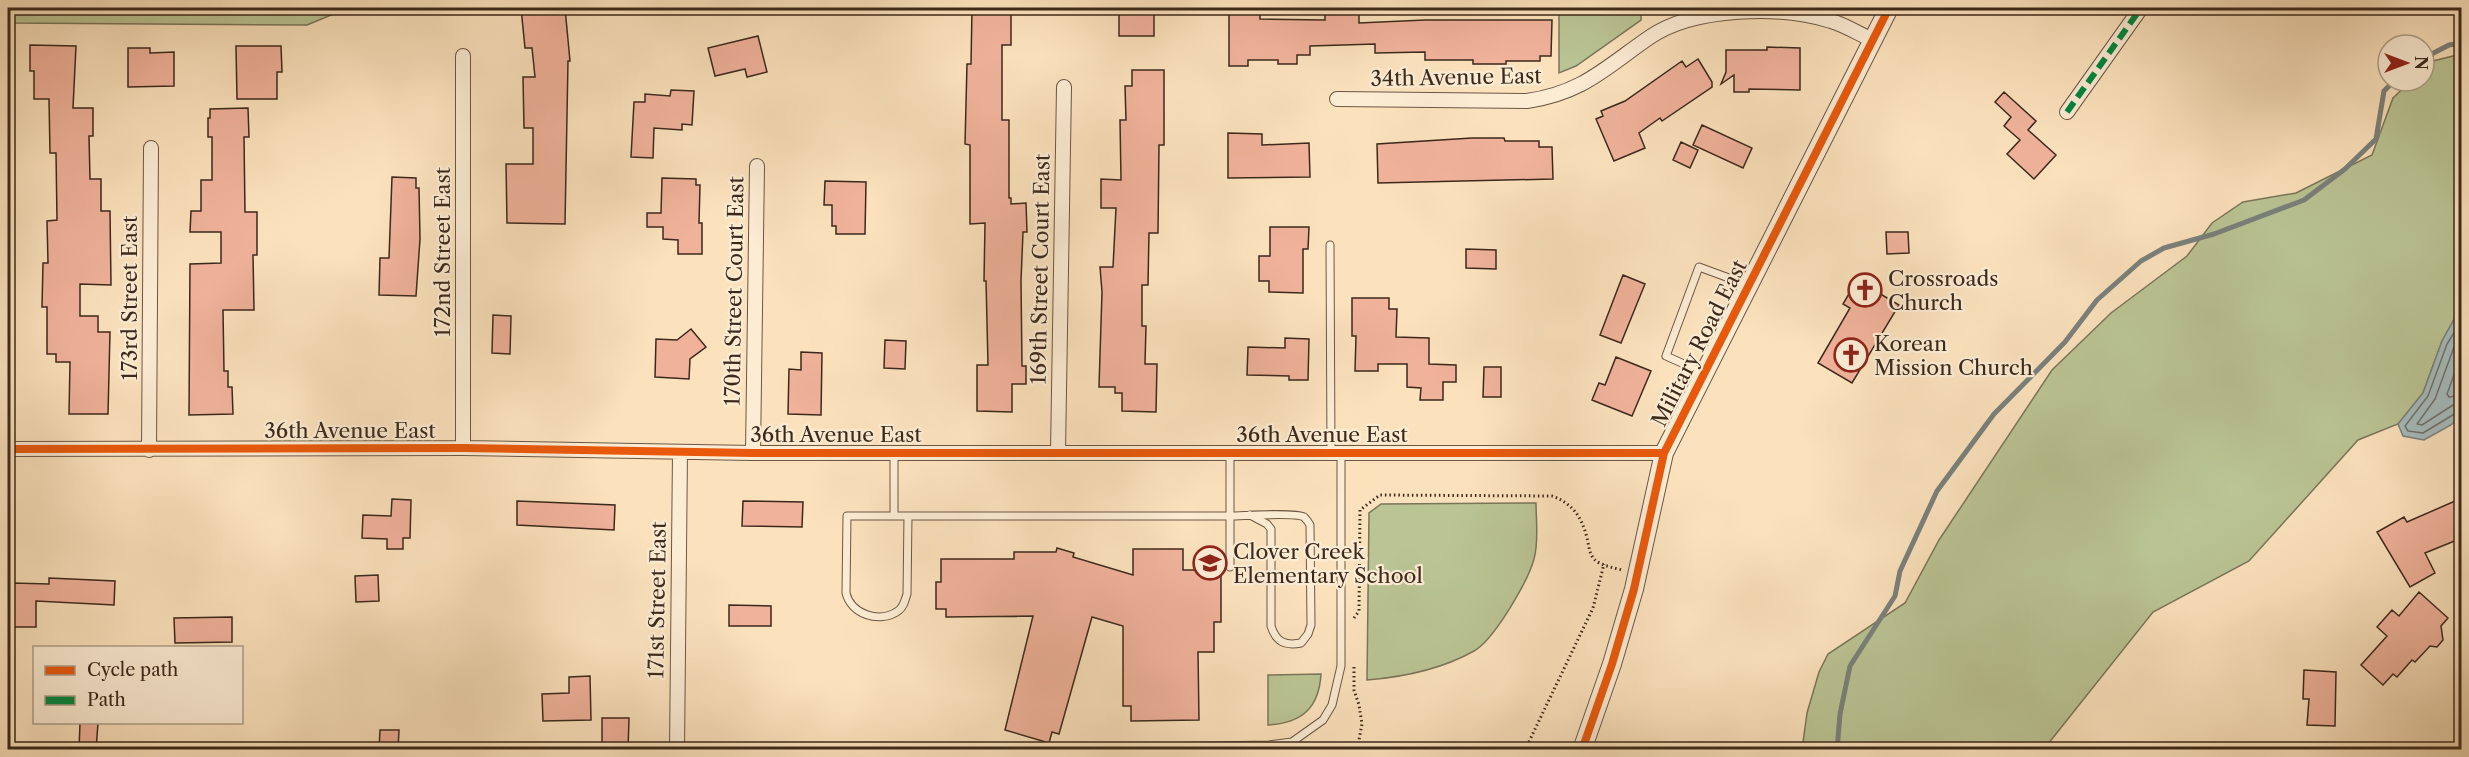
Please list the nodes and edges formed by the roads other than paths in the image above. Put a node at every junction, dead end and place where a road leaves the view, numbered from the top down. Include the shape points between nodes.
1 (1889, 8) edge
2 (2141, 8) edge
3 (1873, 40) junction
4 (463, 56) dead end
5 (1064, 87) dead end
6 (1337, 99) dead end
7 (2067, 112) dead end
8 (151, 148) dead end
9 (757, 166) dead end
10 (1330, 245) dead end
11 (1748, 285) junction
12 (1704, 373) junction
13 (463, 448) junction
14 (8, 449) edge
15 (149, 450) junction
16 (680, 452) junction
17 (894, 452) junction
18 (1058, 452) junction
19 (1230, 452) junction
20 (753, 453) junction
21 (1336, 453) junction
22 (1664, 453) junction
23 (1250, 515) junction
24 (894, 516) junction
25 (908, 516) junction
26 (1230, 516) junction
27 (1230, 567) dead end
28 (677, 750) edge
29 (1142, 750) edge
30 (1582, 750) edge

1 - 3 street, Military Road East
2 - 7 street
3 - 6 street, 34th Avenue East via 1833,21 1810,16 1717,13 1663,30 1590,81 1551,98
3 - 11 street, Military Road East
4 - 13 street, 172nd Street East
5 - 18 street, 169th Street Court East
8 - 15 street, 173rd Street East
9 - 20 street, 170th Street Court East
10 - 21 lane
11 - 12 street, Military Road East
11 - 12 lane via 1699,267 1666,356
12 - 22 street, Military Road East
13 - 15 street, 36th Avenue East
13 - 16 street, 36th Avenue East
14 - 15 street, 36th Avenue East
16 - 20 street, 36th Avenue East
16 - 28 street, 171st Street East
17 - 18 street, 36th Avenue East
17 - 20 street, 36th Avenue East
17 - 24 lane
18 - 19 street, 36th Avenue East
19 - 21 street, 36th Avenue East
19 - 26 lane
21 - 22 street, 36th Avenue East
21 - 29 lane via 1341,666 1332,705 1323,720 1292,742
22 - 30 street, Military Road East via 1634,589
23 - 23 lane via 1271,529 1274,636 1282,643 1301,643 1311,625 1310,525 1297,515
23 - 26 lane
24 - 25 lane
24 - 25 lane via 847,516 846,593 848,603 864,615 883,616 897,612 904,604 908,594
25 - 26 lane
26 - 27 lane

